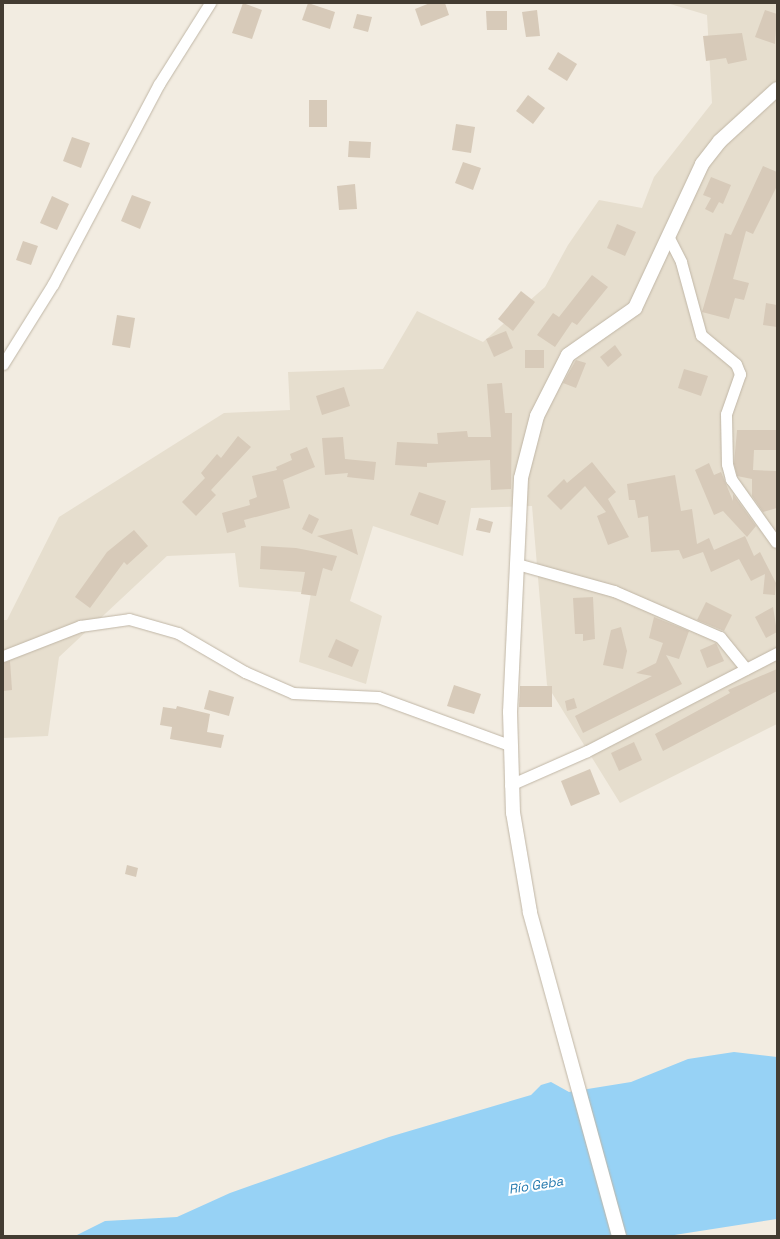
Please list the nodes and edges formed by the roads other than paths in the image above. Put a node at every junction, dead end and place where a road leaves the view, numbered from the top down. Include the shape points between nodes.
1 (210, 3) edge
2 (777, 89) edge
3 (668, 236) junction
4 (3, 364) edge
5 (776, 542) dead end
6 (517, 564) junction
7 (777, 653) edge
8 (3, 656) edge
9 (746, 669) junction
10 (509, 745) junction
11 (510, 785) junction
12 (619, 1236) edge

1 - 4 street via 159,84 53,284
2 - 3 street via 711,150
3 - 5 street via 681,262 701,335 736,364 740,374 726,414 727,464 731,479
3 - 6 street via 635,308 568,355 537,416 522,478
6 - 9 street via 614,591 720,638
6 - 10 street
7 - 9 street
8 - 10 street via 80,626 128,619 178,633 245,672 293,693 378,697
9 - 11 street via 587,751
10 - 11 street
11 - 12 street via 530,912

